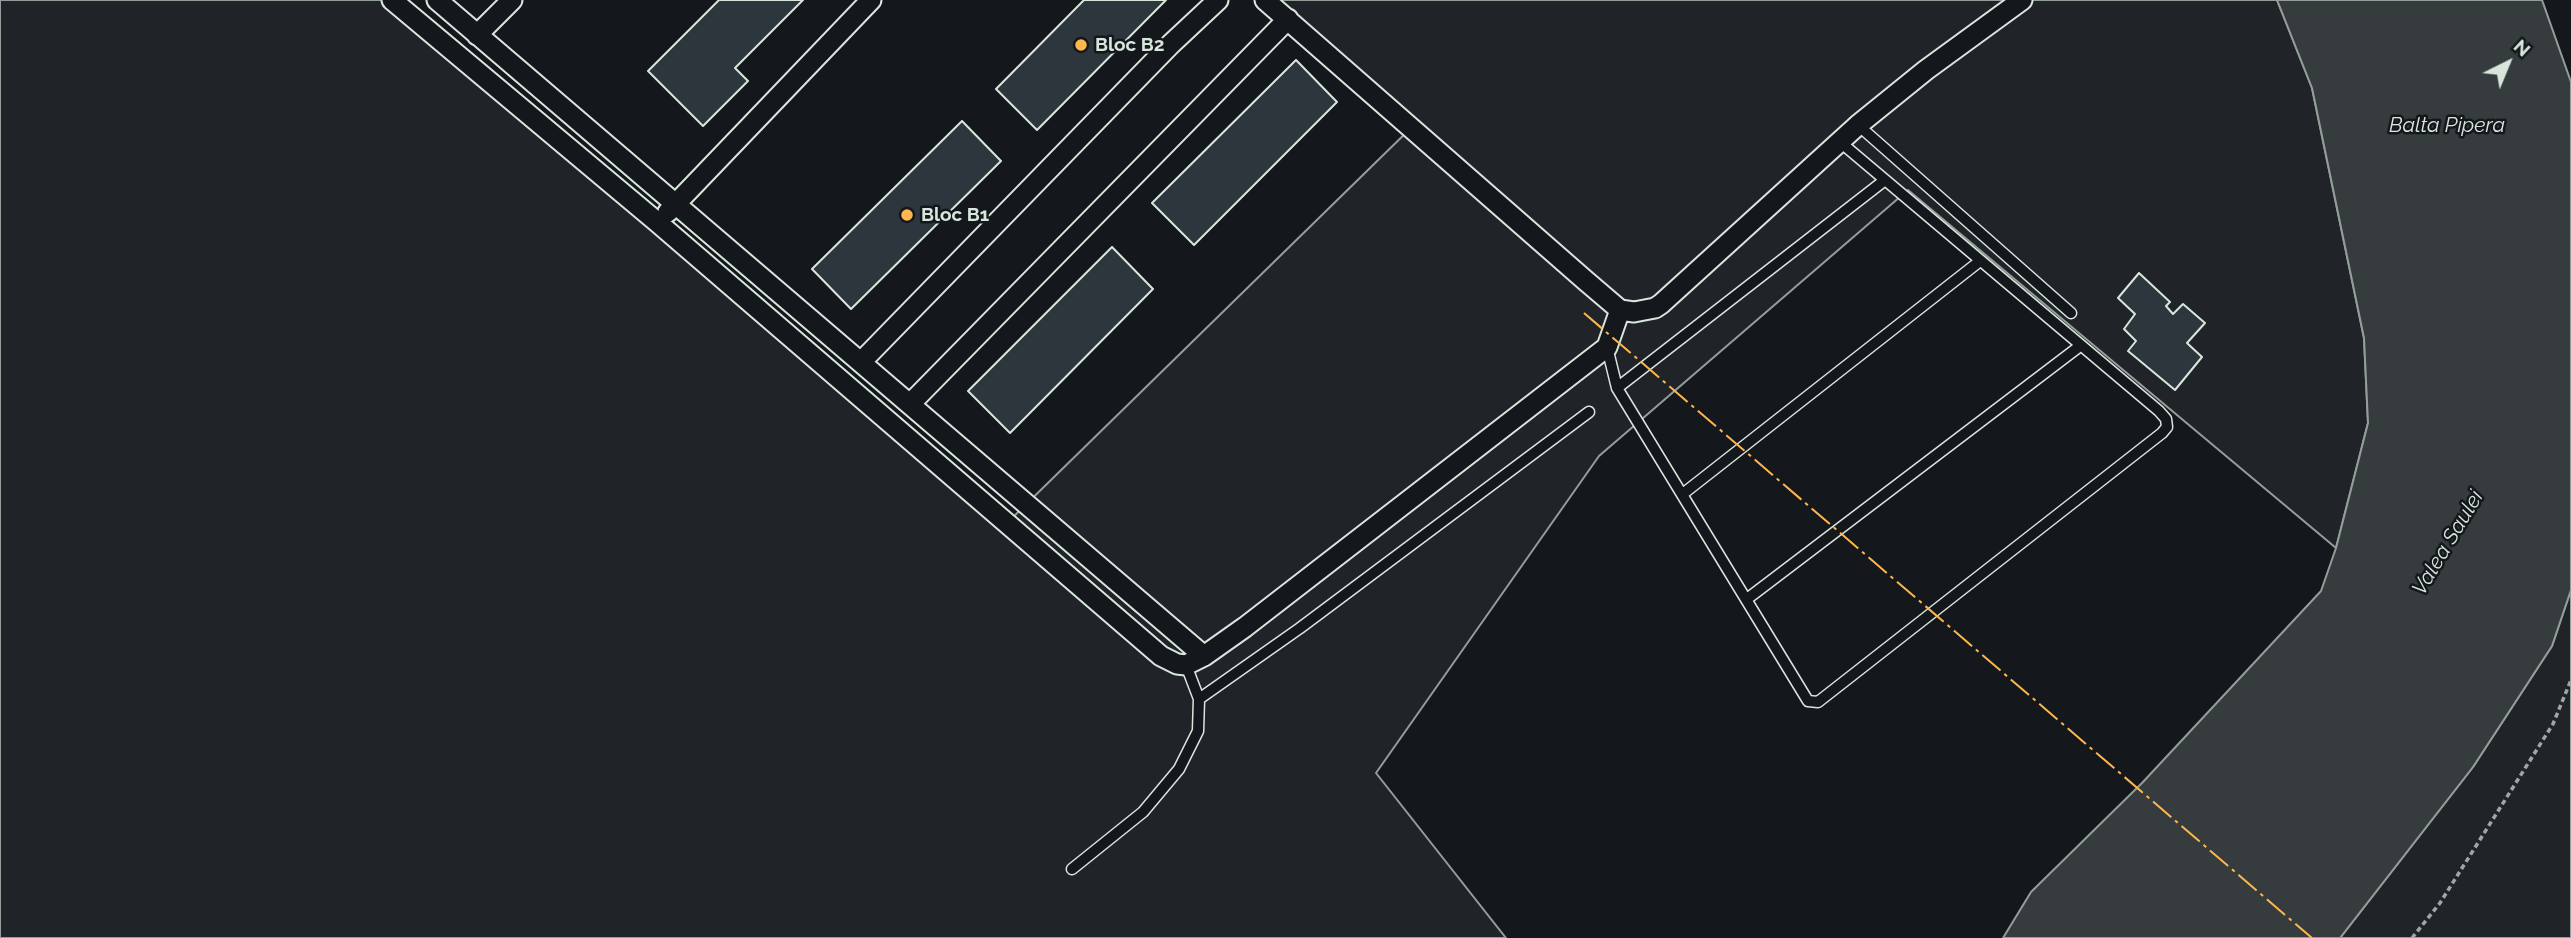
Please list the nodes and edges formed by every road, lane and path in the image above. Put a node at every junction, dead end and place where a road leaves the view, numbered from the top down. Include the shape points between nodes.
1 (393, 0) edge
2 (437, 0) edge
3 (512, 0) edge
4 (871, 0) edge
5 (1219, 0) edge
6 (1265, 0) edge
7 (2022, 0) edge
8 (1288, 19) junction
9 (477, 35) junction
10 (1858, 125) junction
11 (598, 137) junction
12 (1839, 141) junction
13 (580, 158) junction
14 (1885, 180) junction
15 (676, 204) junction
16 (657, 222) junction
17 (1980, 261) junction
18 (1620, 310) junction
19 (2071, 313) dead end
20 (2080, 346) junction
21 (1607, 347) junction
22 (862, 361) junction
23 (1617, 388) junction
24 (911, 403) junction
25 (1589, 412) dead end
26 (1684, 493) junction
27 (1747, 599) junction
28 (1204, 656) junction
29 (1186, 665) junction
30 (2571, 680) edge
31 (1199, 699) junction
32 (1072, 869) dead end
33 (2412, 938) edge

1 - 13 street
2 - 9 street
3 - 9 street
4 - 15 street
5 - 22 street
6 - 8 street
7 - 10 street
8 - 18 street
8 - 24 street
9 - 11 street
10 - 12 street
10 - 19 lane
11 - 13 street
11 - 15 street
12 - 14 lane
12 - 18 street via 1661,304 1646,311
13 - 16 street
14 - 17 lane
14 - 23 lane
15 - 16 street
15 - 22 street
16 - 29 street via 1161,656
17 - 20 lane
17 - 26 lane
18 - 21 street
20 - 27 lane
20 - 27 lane via 2160,411 2167,427 1818,702 1801,695
21 - 23 lane
21 - 28 street
22 - 24 street
23 - 26 lane
24 - 28 street
25 - 31 lane
26 - 27 lane
28 - 29 street
29 - 31 lane
30 - 33 path via 2546,736 2440,904
31 - 32 lane via 1198,731 1162,793

